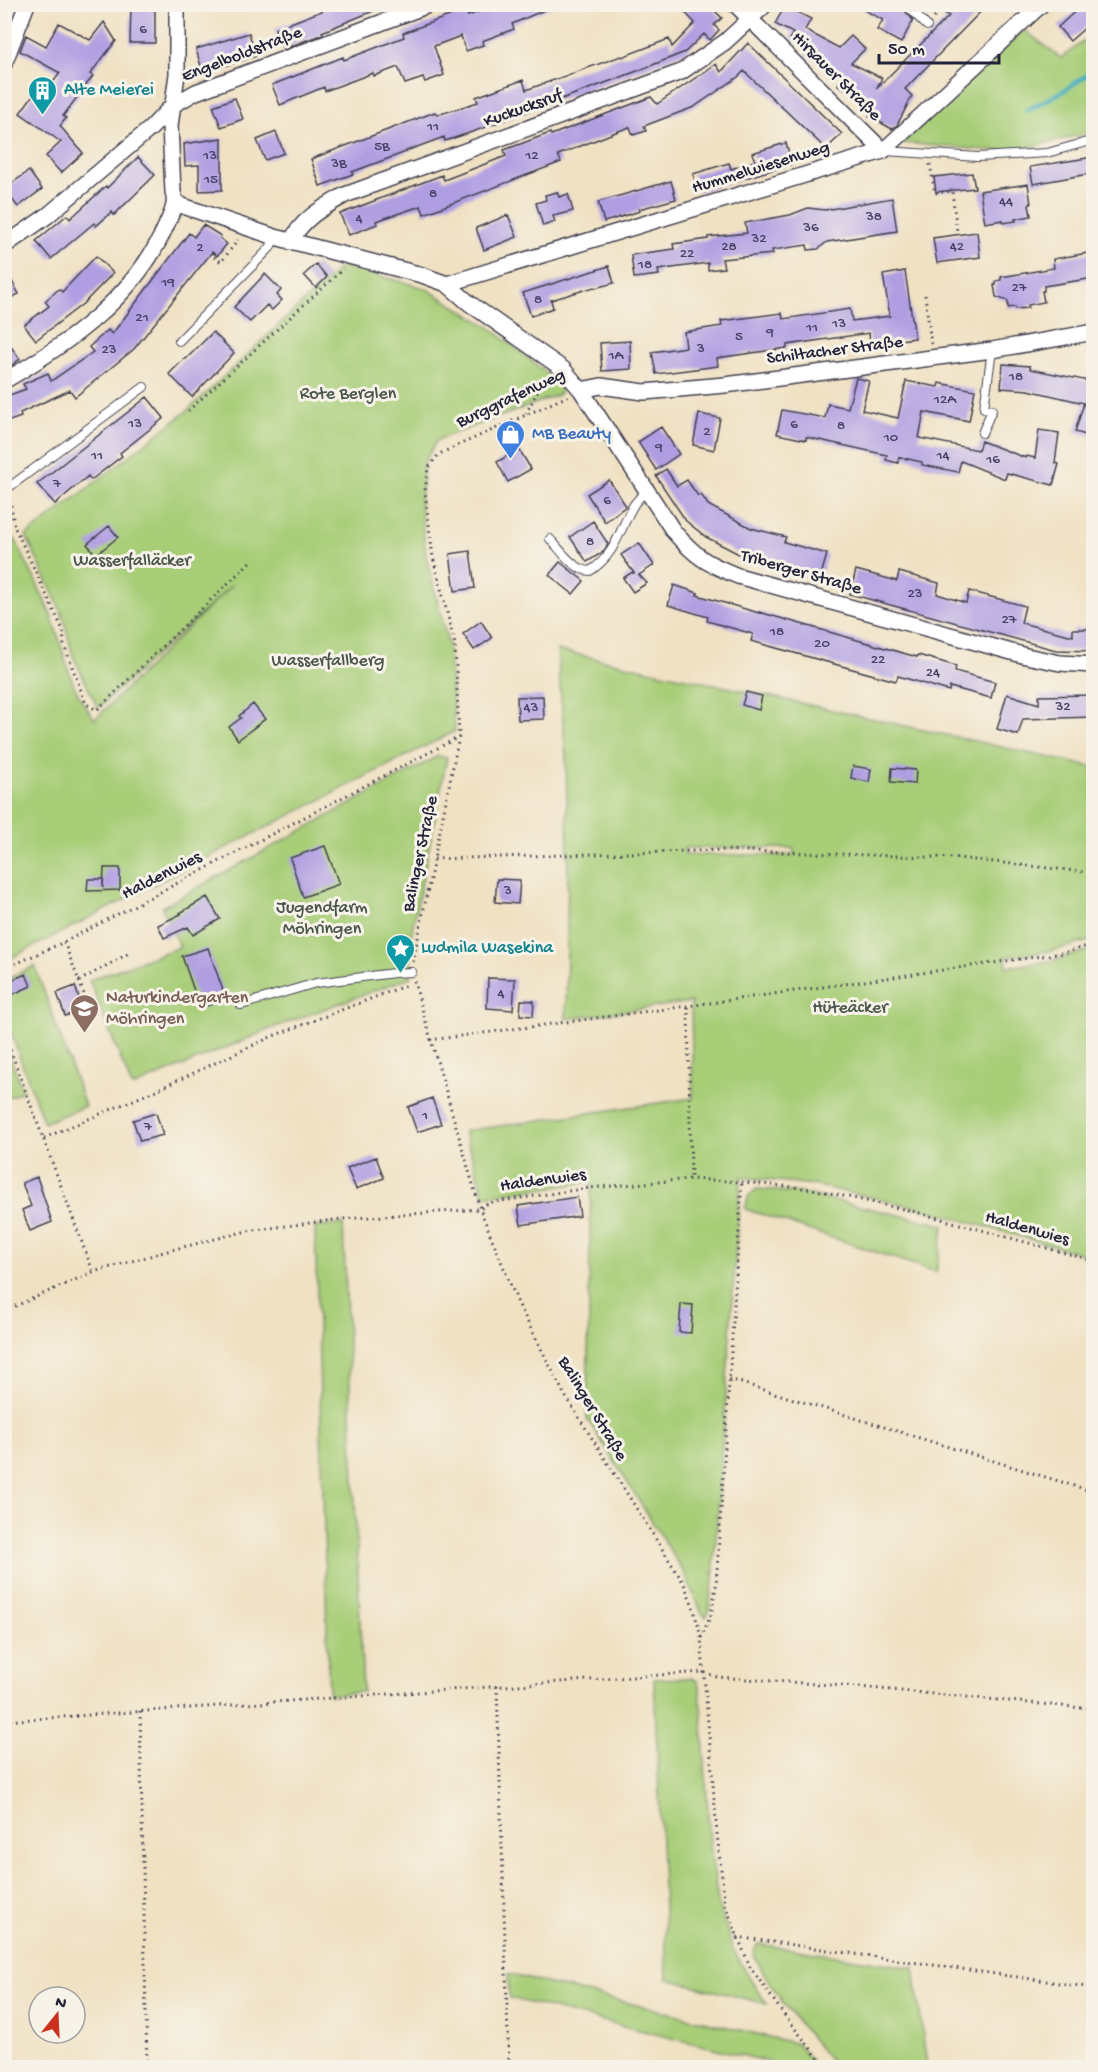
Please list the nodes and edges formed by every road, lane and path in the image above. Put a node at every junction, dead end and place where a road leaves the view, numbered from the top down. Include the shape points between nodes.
1 (27, 4) edge
2 (177, 4) edge
3 (431, 4) edge
4 (735, 4) edge
5 (766, 4) edge
6 (905, 4) edge
7 (948, 4) edge
8 (1042, 4) edge
9 (751, 19) junction
10 (927, 26) joint
11 (4, 64) edge
12 (173, 105) junction
13 (1094, 141) edge
14 (883, 151) junction
15 (928, 154) junction
16 (176, 202) junction
17 (248, 228) junction
18 (957, 232) dead end
19 (275, 237) junction
20 (291, 242) junction
21 (4, 246) edge
22 (214, 257) dead end
23 (344, 269) dead end
24 (447, 284) junction
25 (925, 295) dead end
26 (1093, 333) edge
27 (179, 341) dead end
28 (992, 350) junction
29 (933, 358) junction
30 (4, 381) edge
31 (530, 382) dead end
32 (144, 387) dead end
33 (581, 390) junction
34 (188, 411) dead end
35 (525, 416) junction
36 (982, 433) dead end
37 (4, 476) edge
38 (8, 488) junction
39 (648, 489) junction
40 (550, 539) dead end
41 (252, 560) dead end
42 (1094, 665) edge
43 (459, 737) junction
44 (434, 859) junction
45 (1094, 873) edge
46 (64, 942) junction
47 (1094, 944) edge
48 (131, 952) dead end
49 (4, 969) edge
50 (412, 972) junction
51 (79, 981) junction
52 (414, 982) junction
53 (84, 994) dead end
54 (241, 1005) dead end
55 (688, 1006) junction
56 (4, 1033) edge
57 (430, 1040) junction
58 (44, 1138) junction
59 (691, 1179) junction
60 (742, 1182) junction
61 (480, 1209) junction
62 (1094, 1261) edge
63 (93, 1272) junction
64 (4, 1311) edge
65 (729, 1379) junction
66 (1094, 1492) edge
67 (701, 1638) junction
68 (703, 1672) junction
69 (497, 1686) junction
70 (1094, 1709) edge
71 (140, 1711) junction
72 (4, 1721) edge
73 (737, 1937) junction
74 (1094, 1988) edge
75 (4, 2055) edge
76 (30, 2067) edge
77 (147, 2067) edge
78 (509, 2067) edge
79 (826, 2067) edge

1 - 11 street
2 - 12 street
3 - 12 street, Engelboldstraße via 196,92
4 - 9 street, Hirsauer Straße
5 - 9 street, Kuckucksruf
6 - 10 lane
7 - 10 path
8 - 14 street
9 - 14 street, Hirsauer Straße
9 - 20 street, Kuckucksruf via 681,72 345,195 304,222
12 - 16 street via 170,126
12 - 21 street, Engelboldstraße via 47,216
13 - 15 lane, Hummelwiesenweg via 1047,153 978,157
14 - 15 lane, Hummelwiesenweg
14 - 24 street, Hummelwiesenweg
15 - 18 path via 935,193 952,191
16 - 17 street, Burggrafenweg
16 - 30 street via 164,232 141,269 107,308
17 - 19 street, Burggrafenweg
17 - 22 path via 221,262
19 - 20 street, Burggrafenweg
19 - 27 lane via 270,248
20 - 24 street, Burggrafenweg
23 - 34 path
24 - 33 street, Burggrafenweg via 563,369
25 - 29 path
26 - 28 street, Schiltacher Straße
28 - 29 street, Schiltacher Straße
28 - 36 lane via 984,408 992,410
29 - 33 street, Schiltacher Straße via 725,385 644,392 602,386
31 - 35 path via 537,392
32 - 38 lane
33 - 35 path, Burggrafenweg
33 - 39 street, Triberger Straße
35 - 43 path, Burggrafenweg via 439,454 428,468 425,492 433,557 455,644
37 - 38 lane
38 - 41 path via 14,526 63,630 63,645 86,704 97,710
39 - 40 lane via 632,507 611,552 590,571 576,567
39 - 42 street, Triberger Straße via 674,532 707,564 1026,656
43 - 44 path, Balinger Straße
43 - 46 path, Haldenwies
44 - 45 path via 722,850 958,858
44 - 50 path, Balinger Straße
46 - 49 path, Haldenwies
46 - 51 path
47 - 55 path via 1063,953
48 - 51 path
50 - 52 path, Balinger Straße
50 - 54 lane via 316,983
51 - 53 path
52 - 57 path, Balinger Straße
52 - 58 path via 273,1036
55 - 57 path
55 - 59 path
56 - 58 path
57 - 61 path, Balinger Straße
58 - 63 path
59 - 60 path, Haldenwies
59 - 61 path, Haldenwies via 589,1188 488,1203
60 - 62 path, Haldenwies via 812,1189 893,1207
60 - 65 path
61 - 63 path, Haldenwies via 332,1220 248,1231
61 - 67 path, Balinger Straße via 518,1303 564,1394 683,1582
63 - 64 path, Haldenwies
65 - 66 path
65 - 67 path via 716,1586 711,1615
67 - 68 path, Balinger Straße
68 - 69 path
68 - 70 path via 717,1677
68 - 73 path, Balinger Straße via 725,1905
69 - 71 path
69 - 78 path
71 - 72 path
71 - 77 path
73 - 74 path
73 - 79 path, Balinger Straße via 750,1967
75 - 76 path

